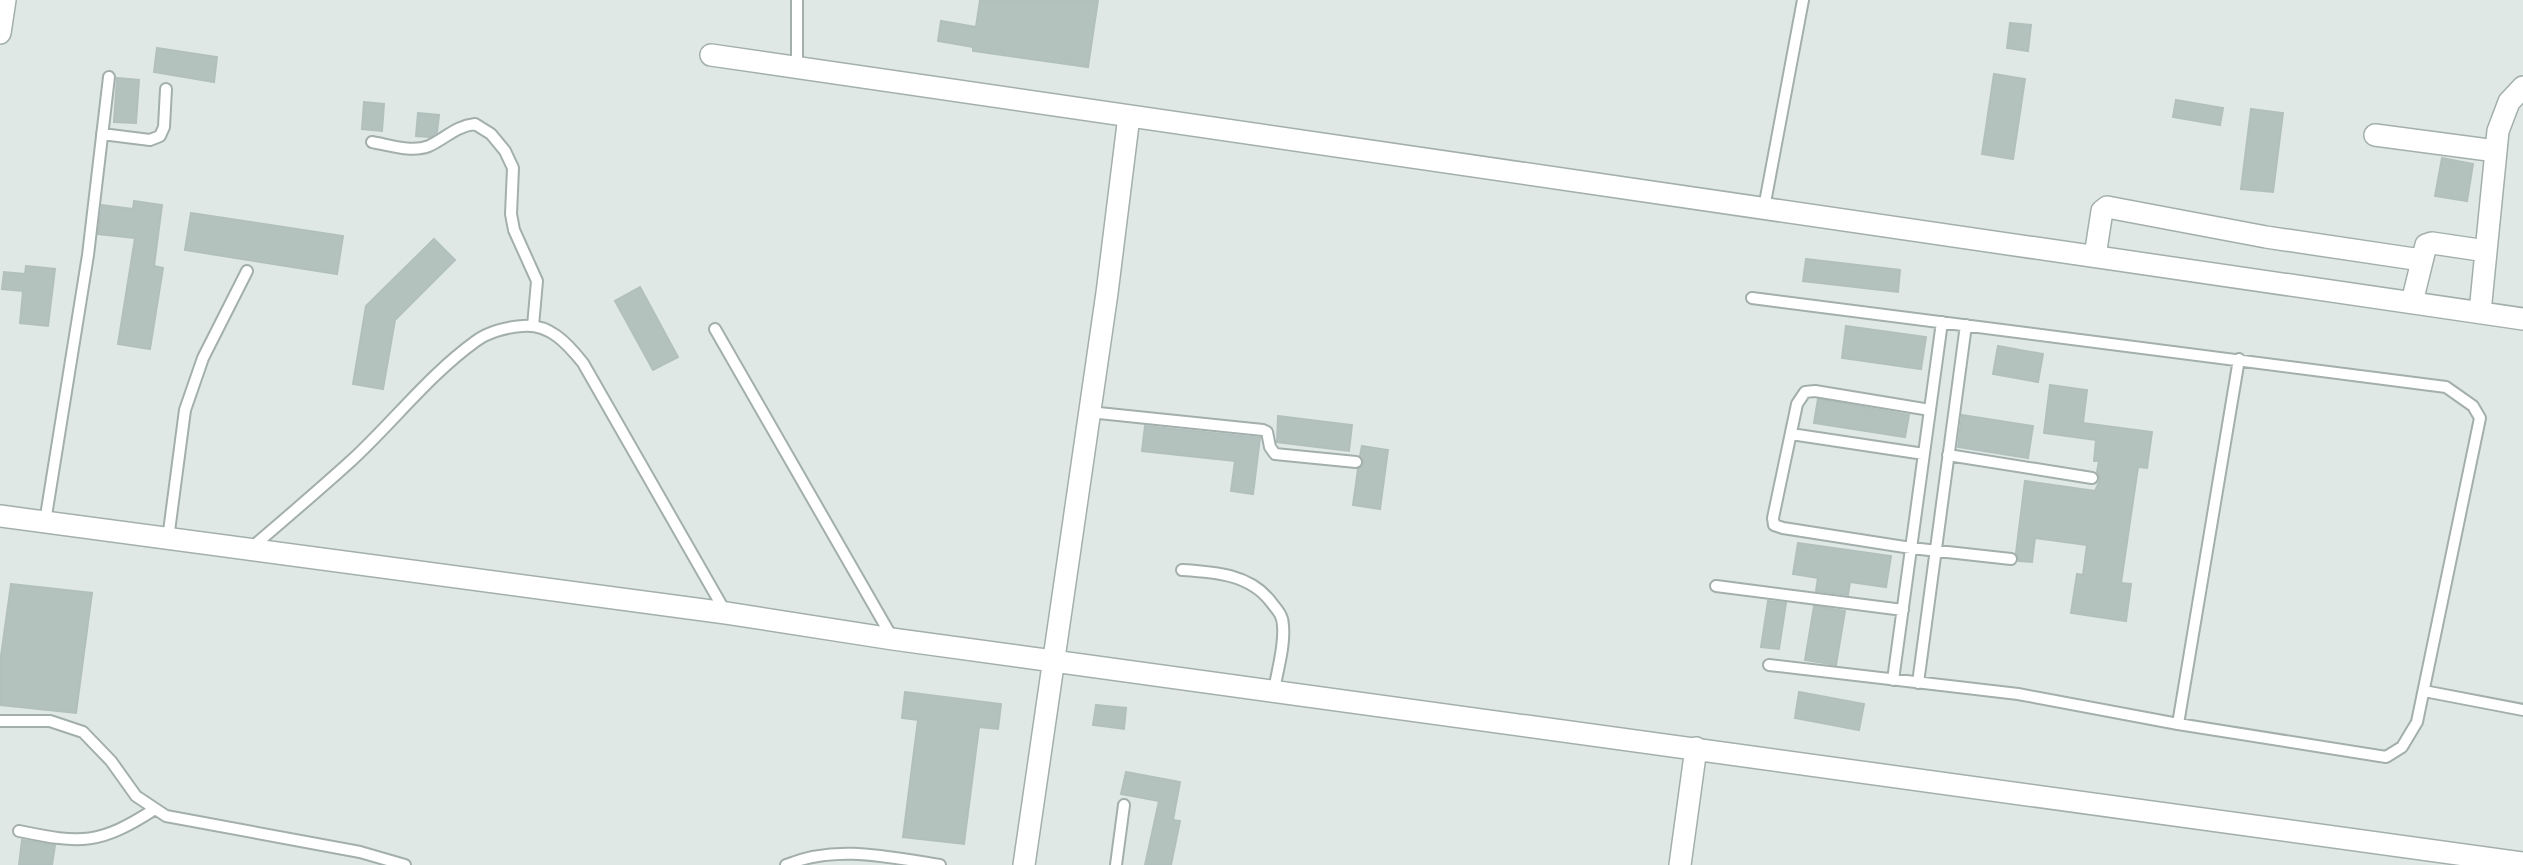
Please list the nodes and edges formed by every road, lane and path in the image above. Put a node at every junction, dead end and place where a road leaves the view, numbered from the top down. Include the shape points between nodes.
1 (5, 0) edge
2 (797, 0) edge
3 (1804, 0) edge
4 (0, 33) edge
5 (711, 55) dead end
6 (797, 68) junction
7 (109, 77) dead end
8 (2523, 87) edge
9 (166, 89) dead end
10 (1129, 116) junction
11 (102, 134) junction
12 (2375, 135) dead end
13 (372, 142) dead end
14 (2496, 151) junction
15 (1764, 208) junction
16 (2486, 251) junction
17 (2095, 256) junction
18 (2421, 260) junction
19 (247, 271) dead end
20 (1752, 298) dead end
21 (2412, 302) junction
22 (2480, 312) junction
23 (2523, 319) edge
24 (1942, 321) junction
25 (1966, 325) junction
26 (533, 326) junction
27 (715, 329) dead end
28 (2239, 359) junction
29 (1930, 410) junction
30 (1089, 412) junction
31 (1791, 434) junction
32 (1924, 454) junction
33 (1948, 455) junction
34 (1356, 462) dead end
35 (2092, 478) dead end
36 (0, 516) edge
37 (45, 522) junction
38 (169, 539) junction
39 (1911, 548) junction
40 (249, 550) junction
41 (1935, 551) junction
42 (2011, 559) dead end
43 (1182, 570) dead end
44 (1716, 586) dead end
45 (1903, 610) junction
46 (726, 613) junction
47 (893, 639) junction
48 (1052, 661) junction
49 (1769, 665) dead end
50 (1893, 680) junction
51 (1917, 683) junction
52 (1274, 691) junction
53 (2424, 691) junction
54 (2523, 710) edge
55 (0, 721) edge
56 (2178, 724) junction
57 (1696, 748) junction
58 (1124, 805) dead end
59 (155, 809) junction
60 (19, 831) dead end
61 (2523, 863) edge
62 (405, 865) edge
63 (786, 865) edge
64 (940, 865) edge
65 (1024, 865) edge
66 (1116, 865) edge
67 (1680, 865) edge

1 - 4 street
2 - 6 lane
3 - 15 lane
5 - 6 street
6 - 10 street
7 - 11 lane
8 - 14 street via 2509,102
9 - 11 lane via 160,136 150,140
10 - 15 street
10 - 30 street
11 - 37 lane via 88,255
12 - 14 street
13 - 26 lane via 419,148 458,127 475,124 491,134 513,168 514,230 537,281
14 - 16 street
15 - 17 street
16 - 18 street via 2432,243 2426,245
16 - 22 street
17 - 18 street via 2102,211 2107,207
17 - 21 street
18 - 21 street
19 - 38 lane via 202,358 185,410
20 - 24 lane
21 - 22 street
22 - 23 street
24 - 25 lane
24 - 29 lane
25 - 28 lane
25 - 33 lane
26 - 40 lane via 478,339 352,460
26 - 46 lane via 553,333 583,363
27 - 47 lane
28 - 53 lane via 2446,387 2473,406 2480,418
28 - 56 lane
29 - 31 lane via 1805,392 1797,404
29 - 32 lane
30 - 34 lane via 1263,430 1275,454
30 - 48 street
31 - 32 lane
31 - 39 lane via 1774,525
32 - 39 lane
33 - 35 lane
33 - 41 lane
36 - 37 street
37 - 38 street
38 - 40 street
39 - 41 lane
39 - 45 lane
40 - 46 street
41 - 42 lane
41 - 51 lane
43 - 52 lane via 1216,572 1247,581 1264,592 1281,613 1284,627
44 - 45 lane
45 - 50 lane
46 - 47 street
47 - 48 street
48 - 52 street
48 - 65 street
49 - 50 lane
50 - 51 lane
51 - 56 lane via 2018,694
52 - 57 street
53 - 54 lane
53 - 56 lane via 2417,722 2402,747 2386,757
55 - 59 lane via 50,721 83,732 136,796
57 - 61 street
57 - 67 street
58 - 66 lane
59 - 60 lane via 113,834 90,839 65,840
59 - 62 lane via 166,816 360,852
63 - 64 lane via 833,853

